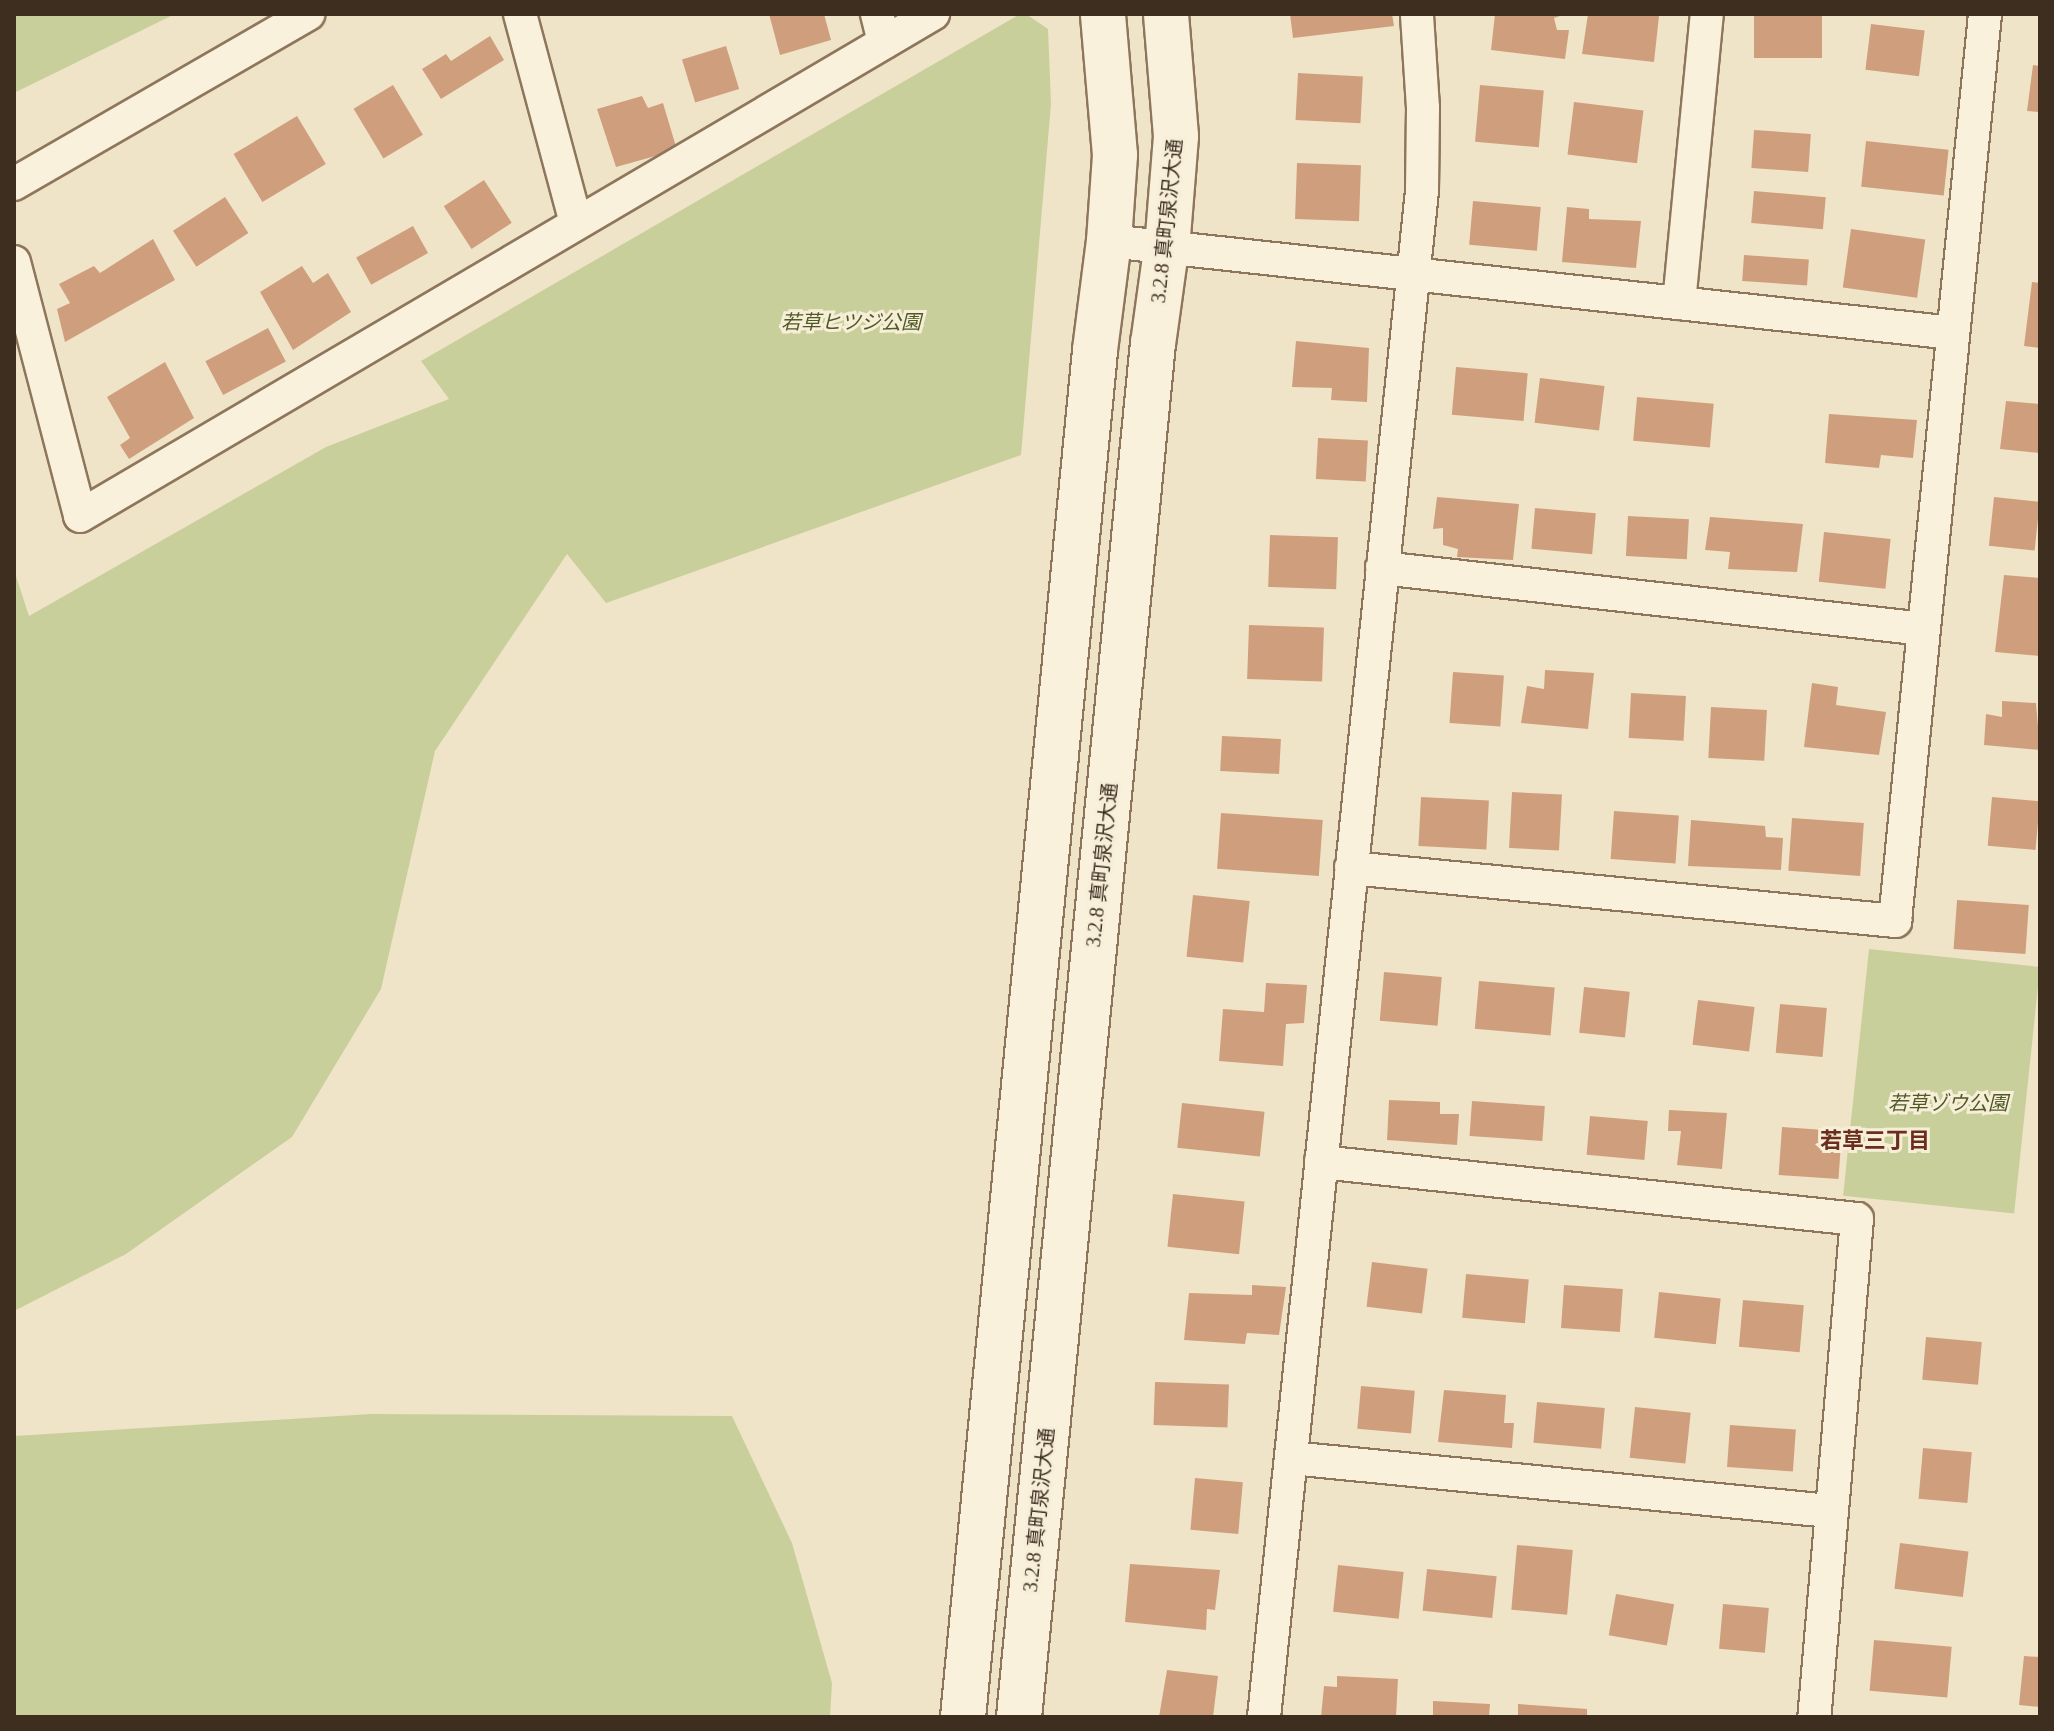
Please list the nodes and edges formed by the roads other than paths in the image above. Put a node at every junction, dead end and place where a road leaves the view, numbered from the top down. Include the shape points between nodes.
1 (308, 14) edge
2 (520, 14) edge
3 (933, 14) edge
4 (1103, 14) edge
5 (1166, 14) edge
6 (1417, 14) edge
7 (1707, 14) edge
8 (1985, 14) edge
9 (881, 28) edge
10 (14, 184) edge
11 (576, 223) junction
12 (1109, 241) junction
13 (1166, 248) junction
14 (14, 262) edge
15 (1414, 273) junction
16 (1679, 303) junction
17 (1953, 333) junction
18 (1382, 568) junction
19 (1924, 629) junction
20 (1351, 868) junction
21 (1321, 1162) junction
22 (1291, 1458) junction
23 (1830, 1511) junction
24 (963, 1717) edge
25 (1019, 1717) edge
26 (1264, 1717) edge
27 (1814, 1717) edge

1 - 10 street
2 - 11 street
3 - 9 street
4 - 12 street via 1115,155
5 - 13 street, 3.2.8 真町泉沢大通 via 1176,136
6 - 15 street via 1423,108
7 - 16 street
8 - 17 street
9 - 11 street
11 - 14 street via 80,516
12 - 13 street
12 - 24 street
13 - 15 street
13 - 25 street, 3.2.8 真町泉沢大通
15 - 16 street
15 - 18 street
16 - 17 street
17 - 19 street
18 - 19 street
18 - 20 street
19 - 20 street via 1895,921
20 - 21 street
21 - 22 street
21 - 23 street via 1857,1219
22 - 23 street
22 - 26 street
23 - 27 street

